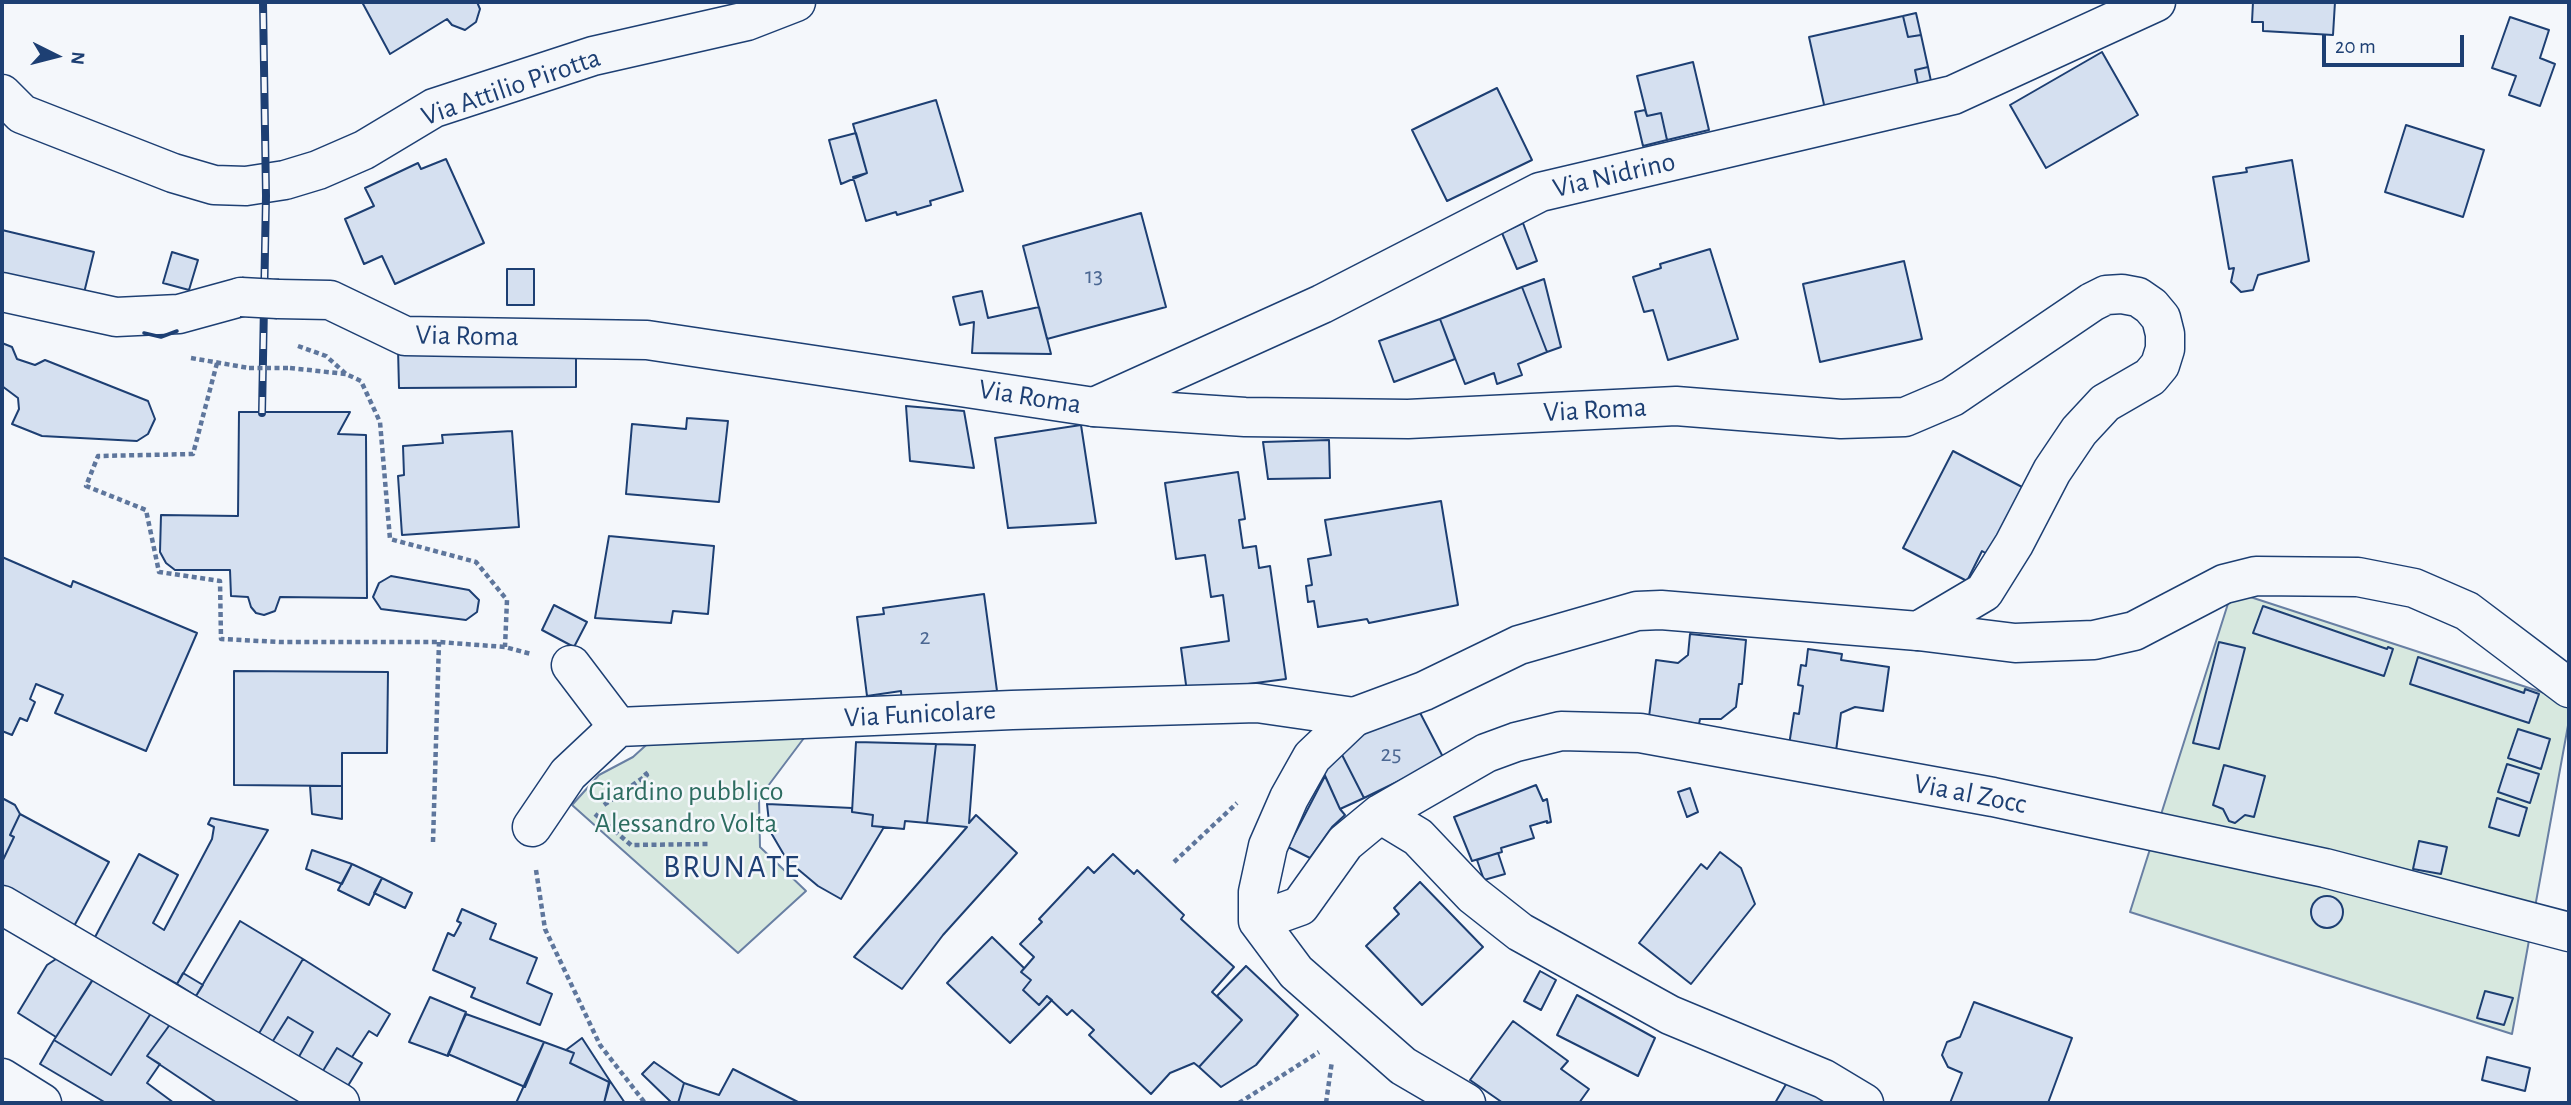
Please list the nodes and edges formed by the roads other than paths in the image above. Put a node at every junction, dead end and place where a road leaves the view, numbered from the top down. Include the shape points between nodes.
1 (796, 2) edge
2 (2156, 2) edge
3 (2, 94) edge
4 (2, 292) edge
5 (1094, 407) junction
6 (1918, 631) junction
7 (571, 665) road end
8 (2569, 688) edge
9 (1354, 717) junction
10 (618, 727) junction
11 (1380, 814) junction
12 (532, 827) road end
13 (2, 905) edge
14 (1258, 921) junction
15 (2569, 932) edge
16 (2, 1078) edge
17 (42, 1103) edge
18 (340, 1103) edge
19 (1466, 1103) edge
20 (1864, 1103) edge

1 - 3 street, Via Attilio Pirotta via 747,20 593,56 434,108 364,150 318,170 246,186 214,185 173,173 22,114
2 - 5 street, Via Nidrino via 1953,95 1540,192 1322,304
4 - 5 street, Via Roma, bridge via 116,317 178,314 241,297 330,300 405,336 647,340
5 - 6 street, Via Roma via 1272,418 1408,419 1676,406 1841,419 1905,417 1952,397 2106,295 2137,297 2151,306 2161,318 2165,334 2160,365 2150,377 2105,403 2079,430 1984,592
6 - 8 street via 2015,643 2094,640 2134,631 2224,584 2256,576 2358,577 2414,588 2467,611
6 - 9 street via 1637,611 1519,645 1423,691
7 - 10 street
9 - 10 street, Via Funicolare via 1257,703
9 - 14 street via 1312,757 1289,798 1268,846 1258,892
10 - 12 street via 568,774
11 - 14 street, Via al Zocc via 1345,842 1300,906
11 - 15 street, Via al Zocc via 1486,753 1516,742 1561,731 1640,733 1993,797 2259,853
11 - 20 street via 1418,837 1473,895 1520,932 1670,1015 1824,1079
13 - 18 street
14 - 19 street via 1296,972 1403,1066
16 - 17 street

